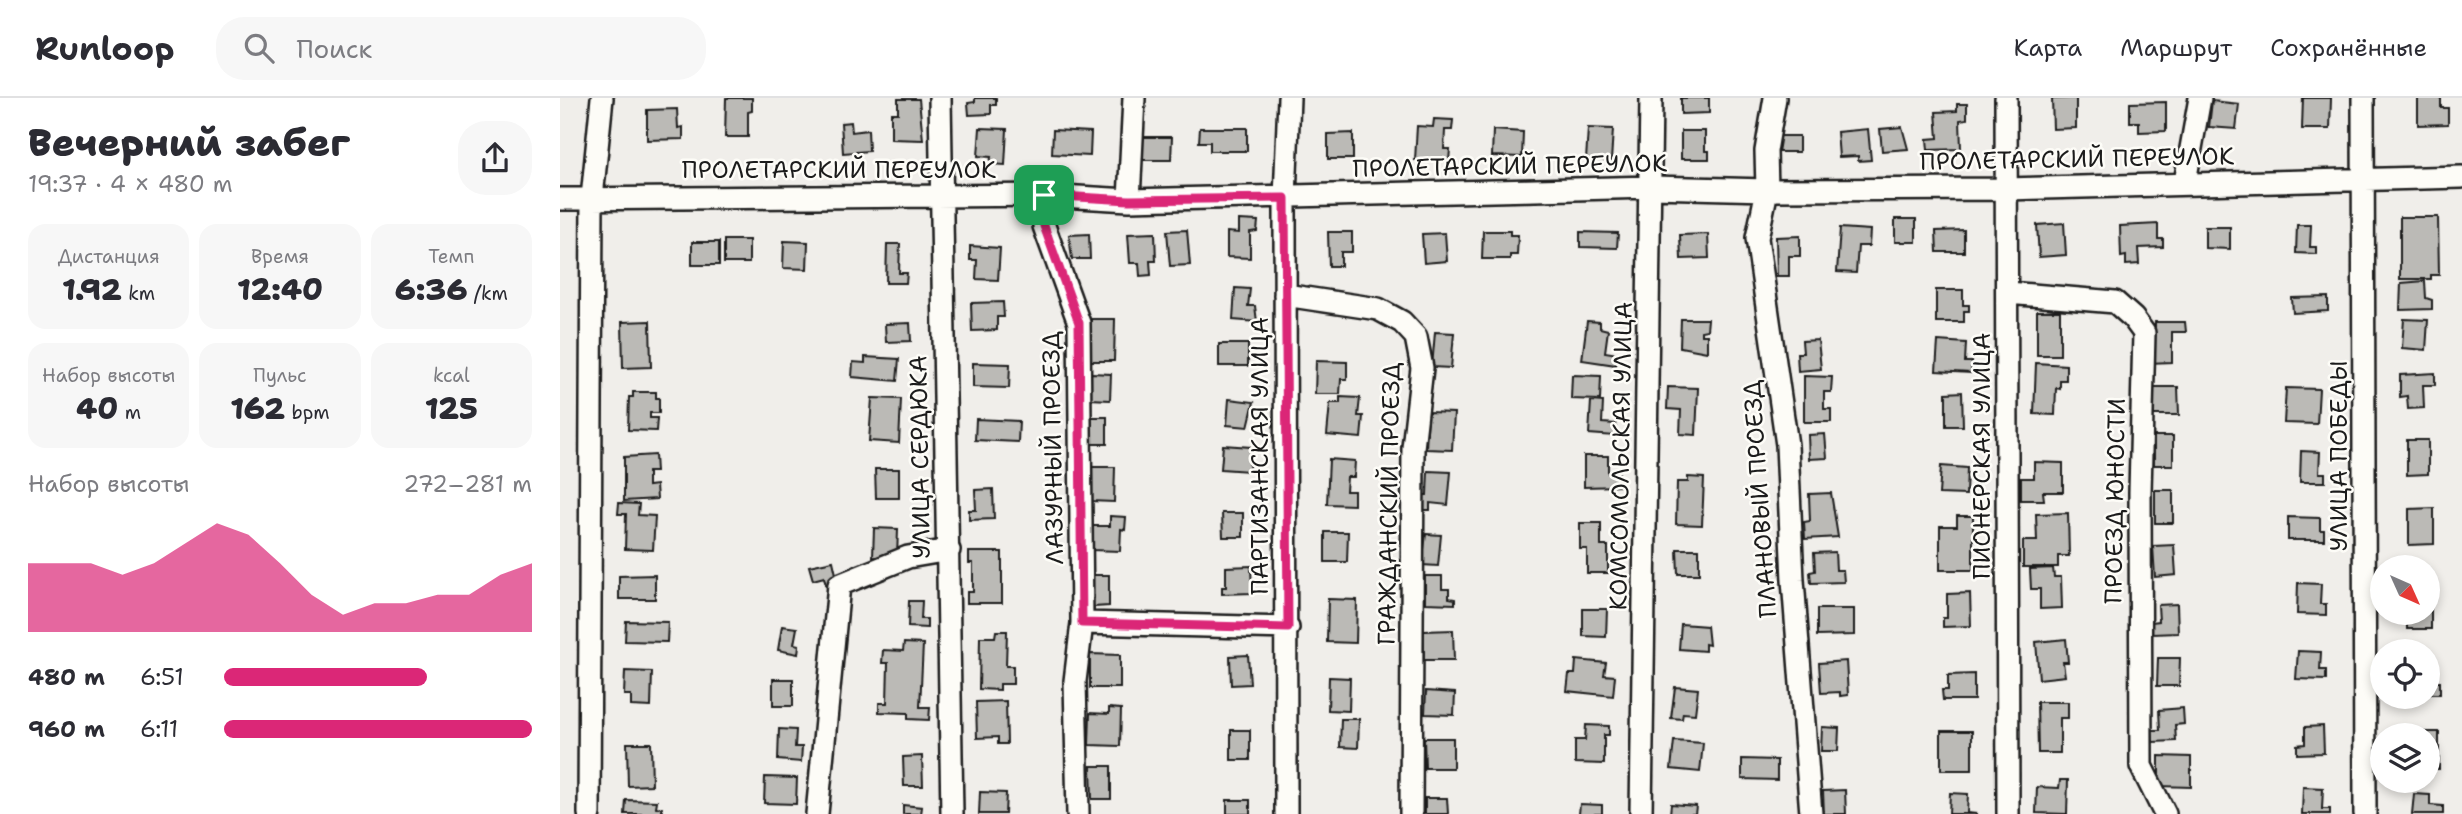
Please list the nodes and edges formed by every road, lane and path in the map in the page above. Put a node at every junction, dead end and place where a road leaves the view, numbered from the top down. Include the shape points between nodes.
1 (603, 98) edge
2 (940, 98) edge
3 (1134, 98) edge
4 (1290, 98) edge
5 (1651, 98) edge
6 (1774, 98) edge
7 (2006, 98) edge
8 (2200, 98) edge
9 (2363, 98) edge
10 (2462, 177) edge
11 (2364, 179) junction
12 (2185, 182) junction
13 (1652, 187) junction
14 (2007, 189) junction
15 (1767, 190) junction
16 (1044, 195) junction
17 (940, 196) junction
18 (592, 198) junction
19 (1285, 198) junction
20 (560, 199) edge
21 (1129, 200) junction
22 (2008, 293) junction
23 (1285, 295) junction
24 (949, 550) junction
25 (1082, 623) junction
26 (1288, 628) junction
27 (589, 814) edge
28 (817, 814) edge
29 (953, 814) edge
30 (1078, 814) edge
31 (1286, 814) edge
32 (1411, 814) edge
33 (1641, 814) edge
34 (1811, 814) edge
35 (2008, 814) edge
36 (2165, 814) edge
37 (2365, 814) edge

1 - 18 street
2 - 17 street, УЛИЦА СЕРДЮКА
3 - 21 street
4 - 19 street, ПАРТИЗАНСКАЯ УЛИЦА
5 - 13 street, КОМСОМОЛЬСКАЯ УЛИЦА
6 - 15 street, ПЛАНОВЫЙ ПРОЕЗД via 1766,151
7 - 14 street, ПИОНЕРСКАЯ УЛИЦА
8 - 12 street
9 - 11 street, УЛИЦА ПОБЕДЫ
10 - 11 street, ПРОЛЕТАРСКИЙ ПЕРЕУЛОК
11 - 12 street, ПРОЛЕТАРСКИЙ ПЕРЕУЛОК
11 - 37 street, УЛИЦА ПОБЕДЫ
12 - 14 street, ПРОЛЕТАРСКИЙ ПЕРЕУЛОК
13 - 15 street, ПРОЛЕТАРСКИЙ ПЕРЕУЛОК
13 - 19 street, ПРОЛЕТАРСКИЙ ПЕРЕУЛОК
13 - 33 street, КОМСОМОЛЬСКАЯ УЛИЦА
14 - 15 street, ПРОЛЕТАРСКИЙ ПЕРЕУЛОК
14 - 22 street, ПИОНЕРСКАЯ УЛИЦА
15 - 34 street, ПЛАНОВЫЙ ПРОЕЗД via 1757,238 1787,446
16 - 17 street, ПРОЛЕТАРСКИЙ ПЕРЕУЛОК
16 - 21 street, ПРОЛЕТАРСКИЙ ПЕРЕУЛОК
16 - 25 street, ЛАЗУРНЫЙ ПРОЕЗД via 1044,226 1079,323
17 - 18 street, ПРОЛЕТАРСКИЙ ПЕРЕУЛОК
17 - 24 street, УЛИЦА СЕРДЮКА
18 - 20 street, ПРОЛЕТАРСКИЙ ПЕРЕУЛОК
18 - 27 street
19 - 21 street, ПРОЛЕТАРСКИЙ ПЕРЕУЛОК
19 - 23 street, ПАРТИЗАНСКАЯ УЛИЦА
22 - 35 street, ПИОНЕРСКАЯ УЛИЦА
22 - 36 street, ПРОЕЗД ЮНОСТИ via 2115,302 2144,333 2141,766
23 - 26 street, ПАРТИЗАНСКАЯ УЛИЦА
23 - 32 street, ГРАЖДАНСКИЙ ПРОЕЗД via 1378,309 1402,322 1416,337 1422,368 1413,448
24 - 28 street via 908,557 839,585
24 - 29 street, УЛИЦА СЕРДЮКА
25 - 26 street
25 - 30 street, ЛАЗУРНЫЙ ПРОЕЗД via 1075,681
26 - 31 street, ПАРТИЗАНСКАЯ УЛИЦА

